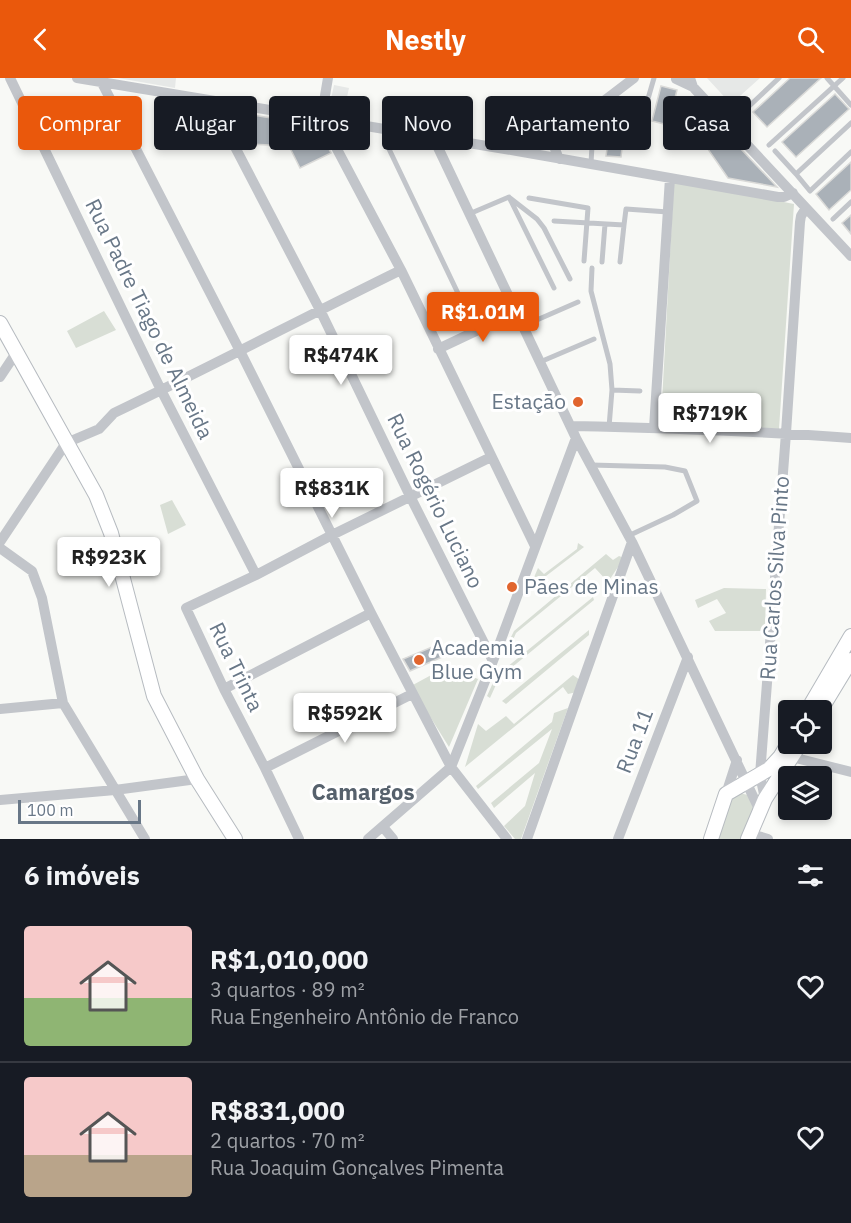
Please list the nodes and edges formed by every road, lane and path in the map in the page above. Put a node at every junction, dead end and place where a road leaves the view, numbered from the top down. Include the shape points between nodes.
1 (10, 78) edge
2 (77, 78) edge
3 (328, 78) edge
4 (634, 78) edge
5 (654, 78) edge
6 (671, 78) edge
7 (779, 78) edge
8 (827, 78) edge
9 (843, 78) edge
10 (102, 80) edge
11 (692, 82) edge
12 (834, 86) junction
13 (185, 96) edge
14 (325, 96) edge
15 (610, 96) edge
16 (649, 96) edge
17 (751, 104) edge
18 (851, 105) edge
19 (851, 123) edge
20 (769, 145) dead end
21 (237, 150) edge
22 (337, 150) edge
23 (389, 150) edge
24 (439, 150) edge
25 (510, 150) edge
26 (558, 150) edge
27 (592, 150) edge
28 (517, 151) joint
29 (775, 151) dead end
30 (851, 152) edge
31 (559, 159) junction
32 (590, 164) junction
33 (796, 174) junction
34 (670, 178) junction
35 (793, 193) junction
36 (509, 196) junction
37 (529, 198) dead end
38 (851, 202) edge
39 (806, 208) junction
40 (668, 212) junction
41 (470, 214) junction
42 (833, 219) dead end
43 (554, 221) dead end
44 (587, 224) junction
45 (605, 224) junction
46 (624, 225) junction
47 (851, 256) edge
48 (584, 261) dead end
49 (602, 262) dead end
50 (620, 262) dead end
51 (592, 268) dead end
52 (401, 270) junction
53 (570, 279) dead end
54 (554, 288) dead end
55 (578, 302) dead end
56 (320, 310) junction
57 (516, 312) junction
58 (0, 323) edge
59 (522, 326) junction
60 (476, 331) junction
61 (594, 339) dead end
62 (438, 349) junction
63 (240, 351) junction
64 (16, 353) junction
65 (540, 362) junction
66 (0, 377) edge
67 (161, 390) junction
68 (612, 390) junction
69 (640, 392) dead end
70 (571, 426) junction
71 (609, 427) junction
72 (654, 428) junction
73 (786, 433) junction
74 (576, 438) junction
75 (851, 438) edge
76 (66, 443) junction
77 (491, 457) junction
78 (591, 465) junction
79 (410, 496) junction
80 (332, 535) junction
81 (630, 539) junction
82 (0, 542) edge
83 (535, 546) junction
84 (0, 548) edge
85 (256, 575) junction
86 (370, 613) junction
87 (851, 636) edge
88 (688, 657) junction
89 (851, 660) edge
90 (493, 661) junction
91 (840, 677) edge
92 (224, 689) junction
93 (412, 694) junction
94 (818, 700) edge
95 (826, 700) edge
96 (63, 703) junction
97 (0, 709) edge
98 (781, 754) edge
99 (792, 756) joint
100 (737, 760) junction
101 (451, 767) junction
102 (265, 768) junction
103 (851, 772) edge
104 (760, 775) junction
105 (197, 779) junction
106 (747, 783) junction
107 (115, 790) junction
108 (726, 794) junction
109 (0, 800) edge
110 (763, 805) junction
111 (383, 826) junction
112 (749, 837) edge
113 (145, 839) edge
114 (235, 839) edge
115 (299, 839) edge
116 (368, 839) edge
117 (393, 839) edge
118 (507, 839) edge
119 (526, 839) edge
120 (618, 839) edge
121 (711, 839) edge
122 (768, 839) edge

1 - 67 street, Rua Padre Tiago de Almeida
2 - 10 street
3 - 14 street
4 - 15 street
5 - 16 lane
6 - 11 street
7 - 17 lane
8 - 12 lane
9 - 12 lane
10 - 13 street
10 - 63 street
11 - 35 street
12 - 18 lane
12 - 20 lane
19 - 33 lane
21 - 56 street, Rua Rogério Luciano
22 - 52 street
23 - 60 lane
24 - 41 street
25 - 28 street
26 - 31 street
27 - 32 lane
28 - 31 street
29 - 33 lane
30 - 33 lane via 810,191
31 - 32 street
32 - 34 street
34 - 35 street via 777,197
34 - 40 street
35 - 39 street
36 - 41 lane
36 - 53 lane via 544,228
36 - 54 lane
37 - 44 lane via 588,208
38 - 42 lane
39 - 47 street
39 - 73 street, Rua Carlos Silva Pinto via 800,222
40 - 46 lane via 626,209
40 - 72 street
41 - 57 street
43 - 44 lane
44 - 45 lane
44 - 48 lane
45 - 46 lane
45 - 49 lane
46 - 50 lane
51 - 68 lane via 591,291 610,364
52 - 56 street
52 - 62 street
55 - 59 lane
56 - 63 street
56 - 79 street, Rua Rogério Luciano
57 - 59 street
57 - 60 street
58 - 64 street
59 - 65 street
60 - 62 street
61 - 65 lane
62 - 77 street
63 - 67 street
63 - 80 street
64 - 66 street
64 - 76 street
65 - 70 street
67 - 76 street via 114,413 99,429
67 - 85 street, Rua Padre Tiago de Almeida
68 - 69 lane
68 - 71 lane
70 - 71 street
70 - 74 street
71 - 72 street
72 - 73 street
73 - 75 street
73 - 104 street, Rua Carlos Silva Pinto
74 - 78 street
74 - 83 street
76 - 82 street
76 - 105 street via 96,495 111,533 154,696
77 - 79 street
77 - 83 street
78 - 81 street
78 - 81 lane via 685,471 697,501
79 - 80 street
79 - 90 street, Rua Rogério Luciano
80 - 85 street
80 - 86 street
81 - 88 street
81 - 119 street
83 - 90 street
84 - 96 street via 32,571 42,598
85 - 92 street, Rua Trinta via 186,608
86 - 92 street
86 - 93 street
87 - 91 street
88 - 100 street
88 - 120 street, Rua 11
89 - 91 street
90 - 101 street
91 - 94 street
91 - 95 street
92 - 102 street, Rua Trinta
93 - 101 street
93 - 102 street
96 - 97 street
96 - 107 street
98 - 104 street
99 - 103 street
99 - 110 street
100 - 106 street
100 - 108 street
101 - 111 street
101 - 118 street
102 - 115 street, Rua Trinta
104 - 106 street
104 - 110 street, Rua Carlos Silva Pinto
105 - 107 street
105 - 114 street
106 - 108 street
106 - 110 street
107 - 109 street
107 - 113 street
108 - 121 street
110 - 112 street
111 - 116 street
111 - 117 street
112 - 122 street

